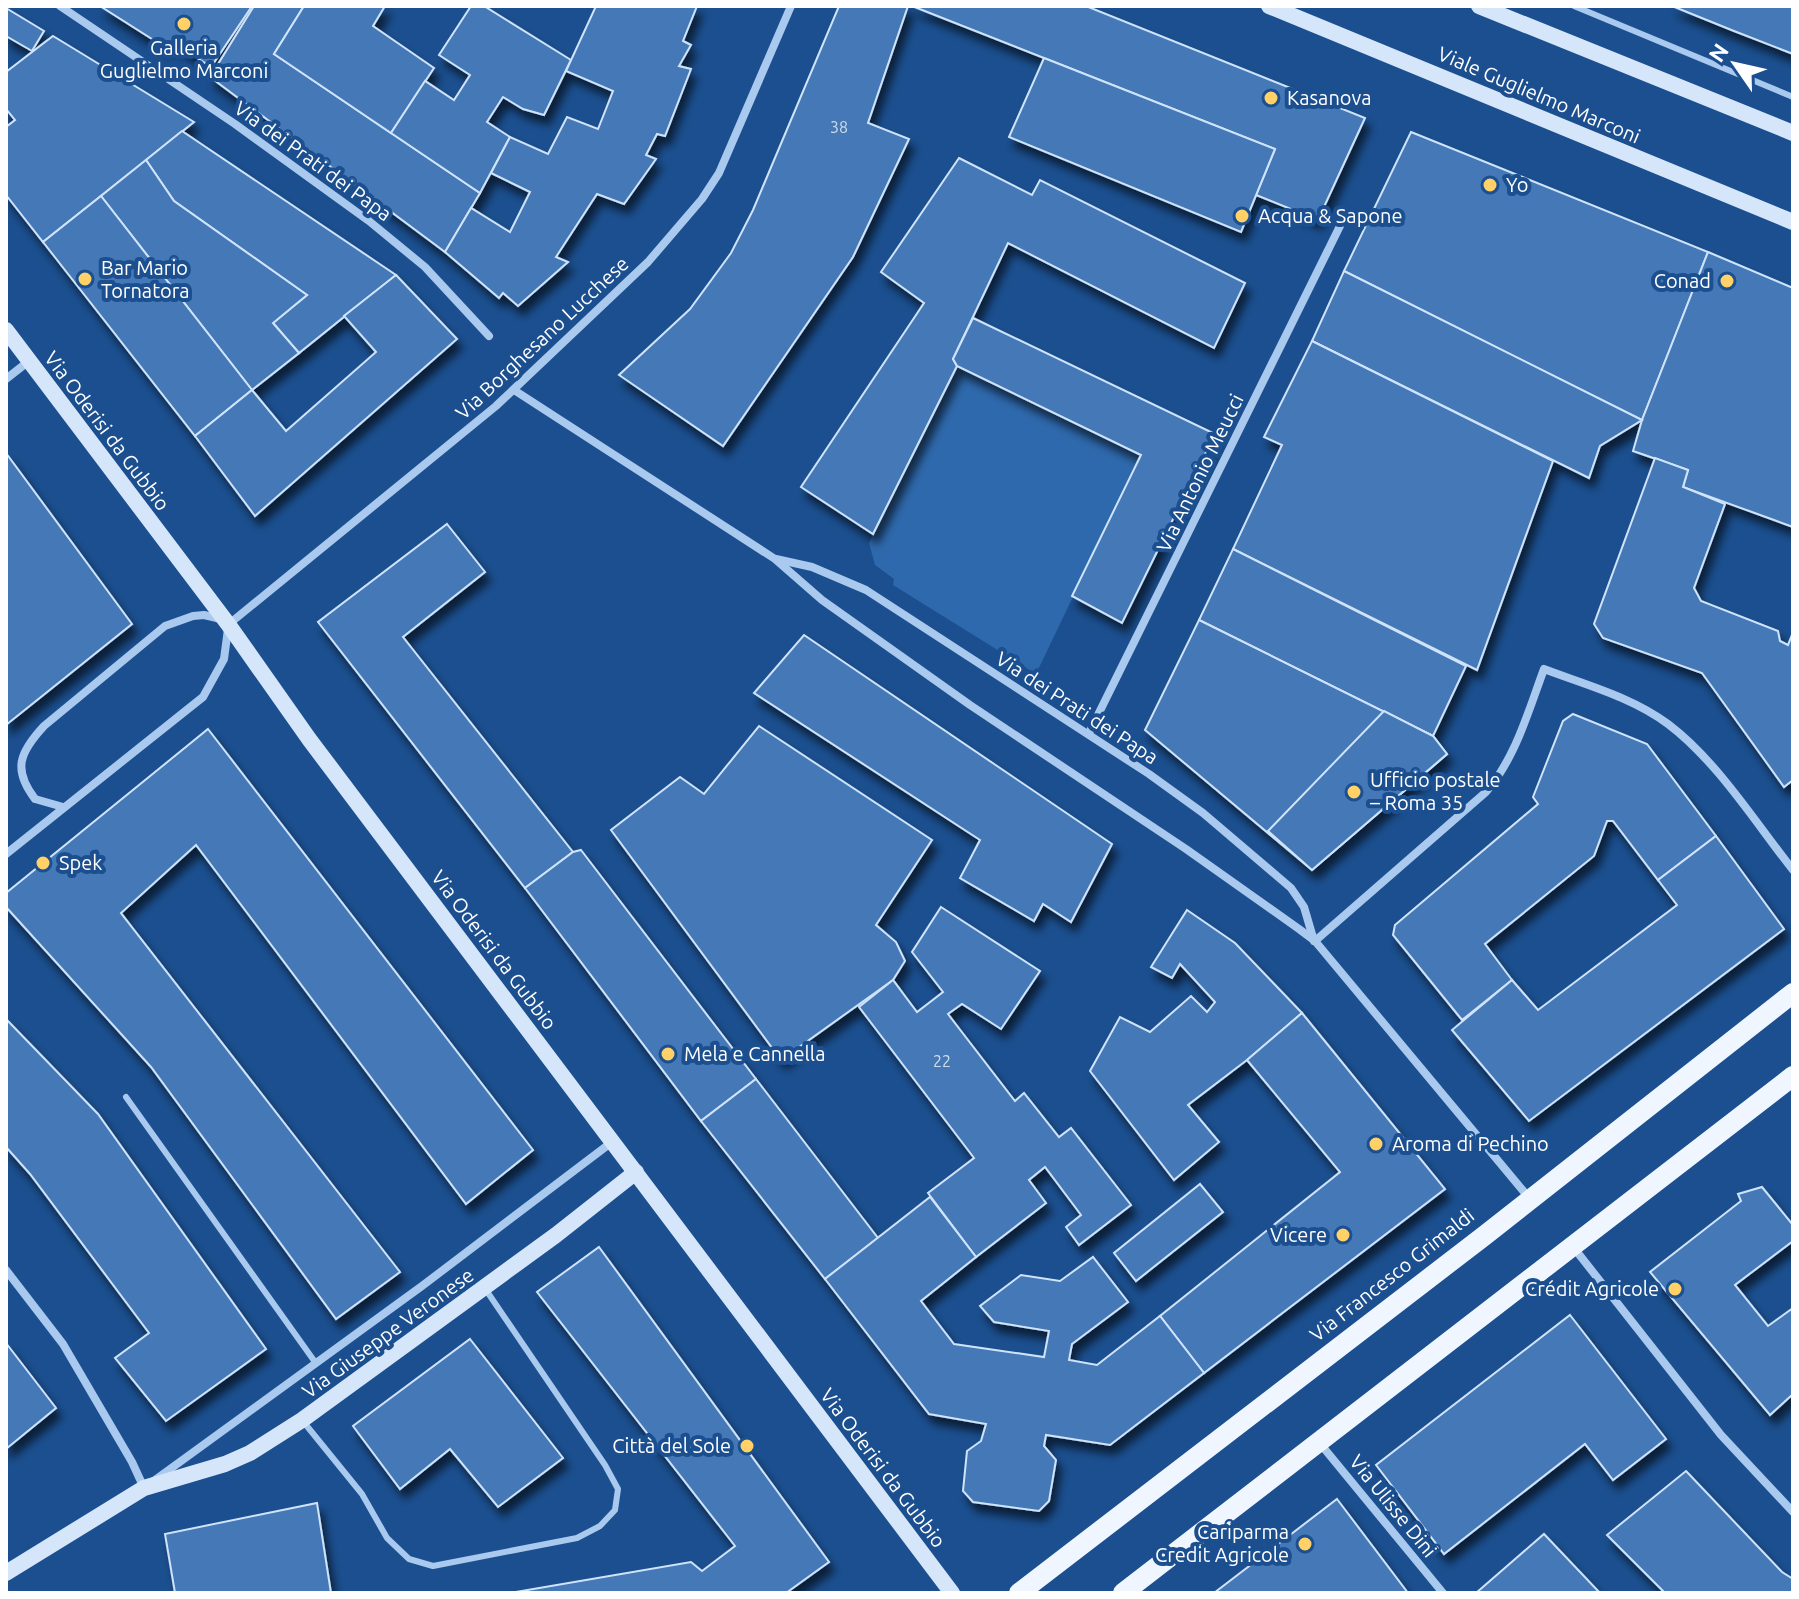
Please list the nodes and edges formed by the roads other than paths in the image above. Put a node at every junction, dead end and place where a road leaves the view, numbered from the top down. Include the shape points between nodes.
1 (60, 6) edge
2 (791, 6) edge
3 (1269, 6) edge
4 (1479, 6) edge
5 (1574, 6) edge
6 (1793, 97) edge
7 (1793, 133) edge
8 (1793, 222) edge
9 (1340, 226) dead end
10 (6, 330) edge
11 (489, 336) dead end
12 (29, 361) junction
13 (6, 379) edge
14 (514, 390) junction
15 (775, 559) junction
16 (228, 624) junction
17 (1089, 733) junction
18 (63, 807) junction
19 (6, 854) edge
20 (1793, 870) edge
21 (1315, 941) junction
22 (1793, 993) edge
23 (1793, 1076) edge
24 (126, 1097) dead end
25 (612, 1141) junction
26 (636, 1172) junction
27 (1530, 1199) junction
28 (1572, 1246) junction
29 (6, 1270) edge
30 (485, 1287) junction
31 (315, 1362) junction
32 (302, 1420) junction
33 (1318, 1440) junction
34 (144, 1488) junction
35 (1793, 1512) edge
36 (6, 1573) edge
37 (952, 1593) edge
38 (1019, 1593) edge
39 (1123, 1593) edge
40 (1443, 1593) edge

1 - 11 street, Via dei Prati dei Papa via 369,221 425,267
2 - 14 street, Via Borghesano Lucchese via 727,159 702,199 636,274
3 - 8 main road, Viale Guglielmo Marconi
4 - 7 main road
5 - 6 lane
9 - 17 street, Via Antonio Meucci
10 - 12 main road, Via Oderisi da Gubbio
12 - 13 street
12 - 16 main road, Via Oderisi da Gubbio
14 - 15 street, Via dei Prati dei Papa
14 - 16 street, Via Borghesano Lucchese
15 - 17 street, Via dei Prati dei Papa via 812,567 866,590
15 - 21 street, Via dei Prati dei Papa via 822,600
16 - 18 street via 224,659 203,697
16 - 18 street via 204,615 165,626 37,734 20,764 23,781 35,799
16 - 25 main road, Via Oderisi da Gubbio
17 - 21 street, Via dei Prati dei Papa via 1203,813 1280,877 1304,907
18 - 19 street
20 - 21 street via 1711,766 1667,723 1632,703 1544,669 1497,779
21 - 27 street, Via dei Prati dei Papa
22 - 27 main road, Via Francesco Grimaldi
23 - 28 main road
24 - 31 lane
25 - 26 main road, Via Oderisi da Gubbio
25 - 31 street, Via Giuseppe Veronese
26 - 30 main road, Via Giuseppe Veronese
26 - 37 main road, Via Oderisi da Gubbio
27 - 38 main road, Via Francesco Grimaldi
28 - 33 main road
28 - 35 street via 1721,1435
29 - 34 street via 63,1344
30 - 32 main road, Via Giuseppe Veronese
30 - 32 lane via 618,1489 615,1510 600,1526 577,1538 433,1566 409,1559 387,1538 362,1494
31 - 34 street, Via Giuseppe Veronese
32 - 34 main road, Via Giuseppe Veronese via 225,1464
33 - 39 main road
33 - 40 street, Via Ulisse Dini
34 - 36 main road, Via Giuseppe Veronese

